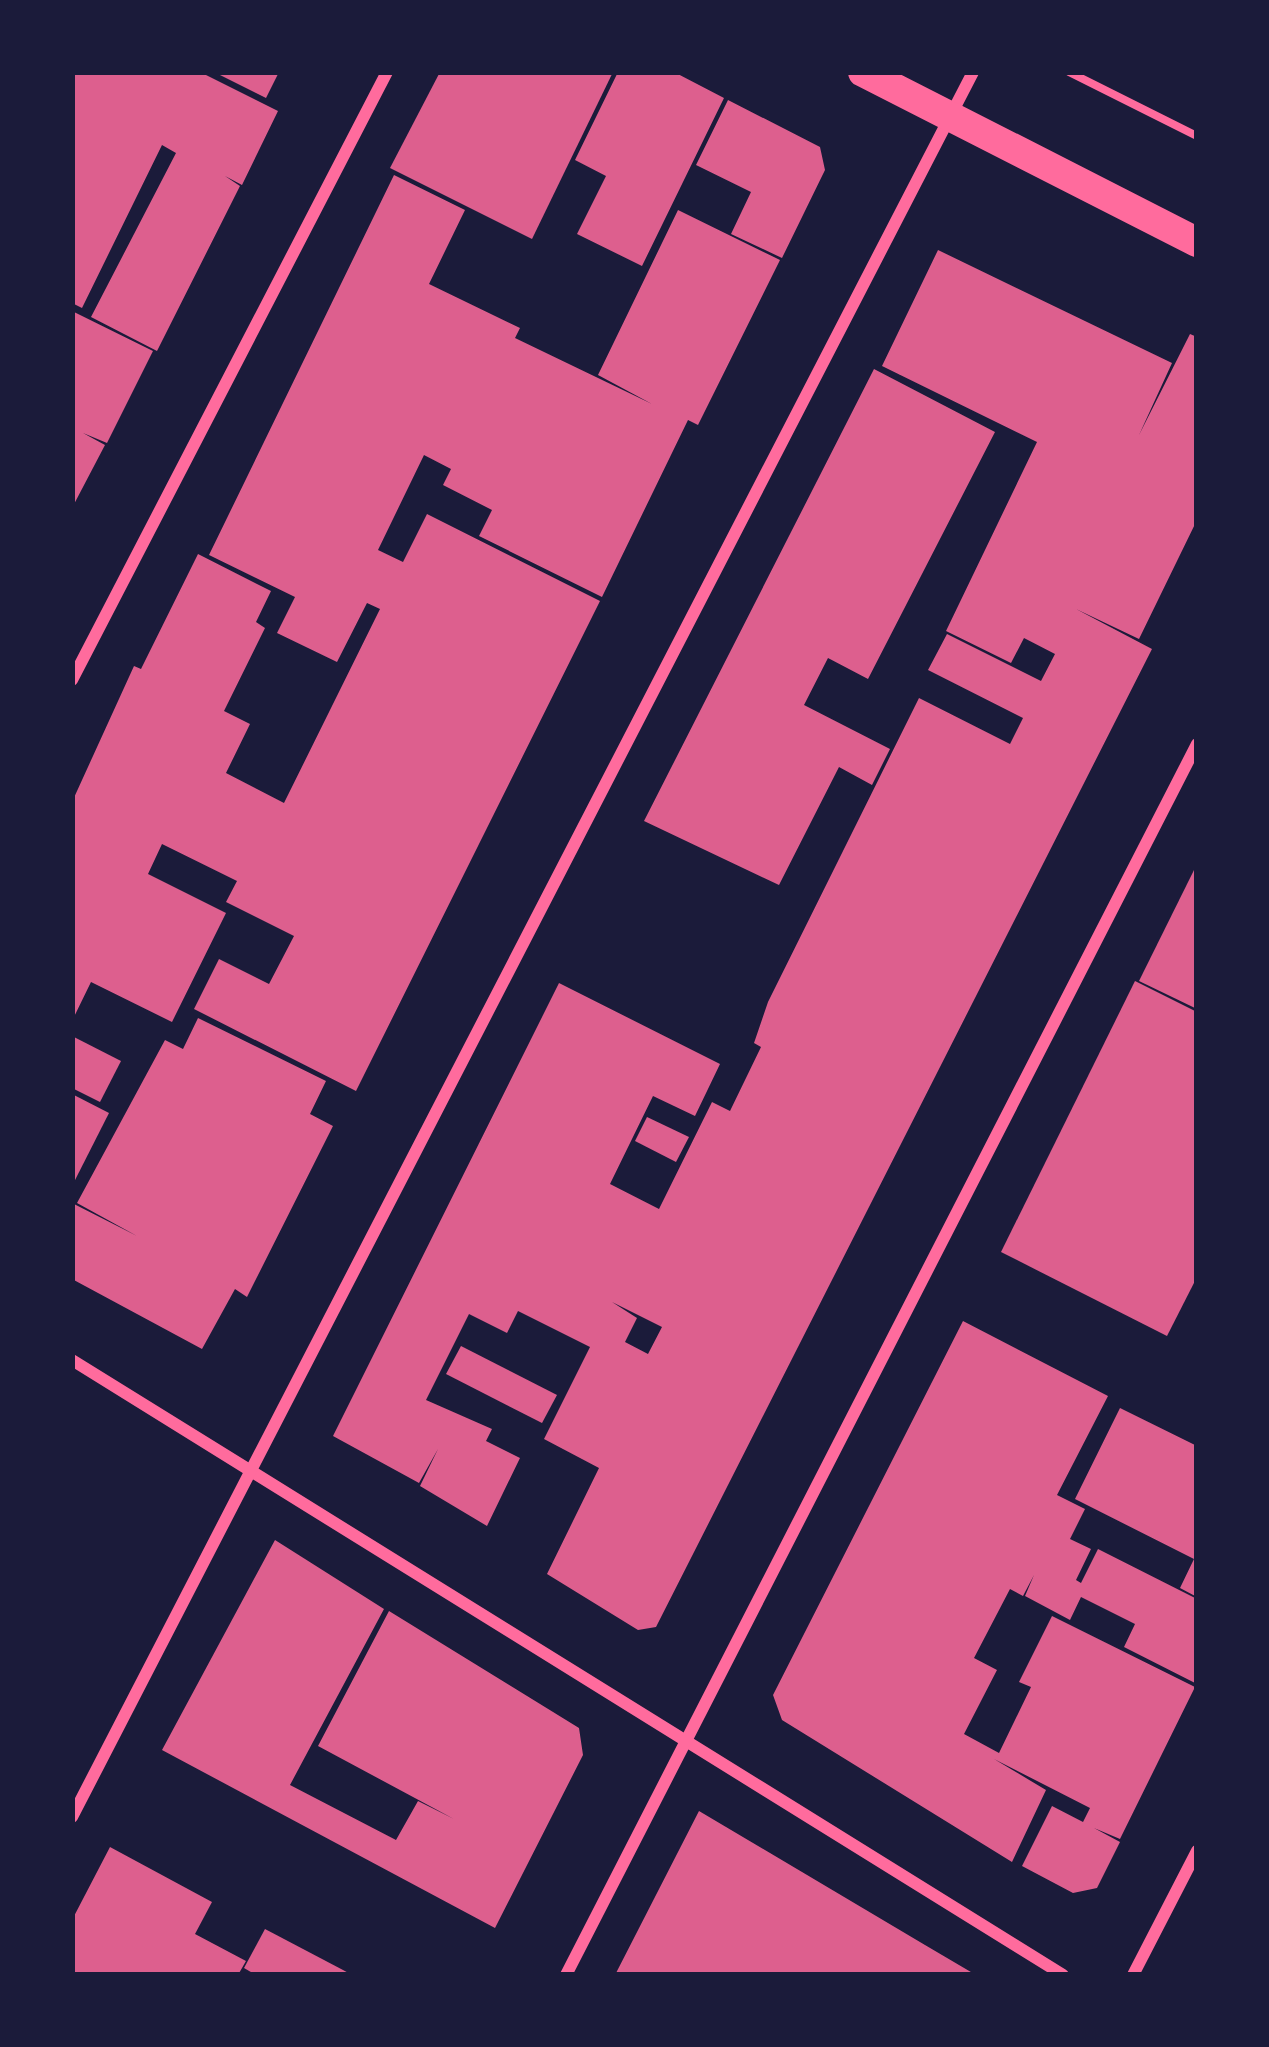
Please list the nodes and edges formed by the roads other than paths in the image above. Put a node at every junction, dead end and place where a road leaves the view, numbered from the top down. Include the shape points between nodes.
1 (387, 72) edge
2 (863, 72) edge
3 (973, 72) edge
4 (946, 115) junction
5 (1197, 242) edge
6 (72, 680) edge
7 (1197, 744) edge
8 (72, 1360) edge
9 (250, 1471) junction
10 (686, 1741) junction
11 (72, 1817) edge
12 (1197, 1851) edge
13 (566, 1975) edge
14 (1063, 1975) edge
15 (1133, 1975) edge

1 - 6 street
2 - 4 main road
3 - 4 street
4 - 5 main road
4 - 9 street
7 - 10 street
8 - 9 street
9 - 10 street
9 - 11 street
10 - 13 street
10 - 14 street
12 - 15 street

